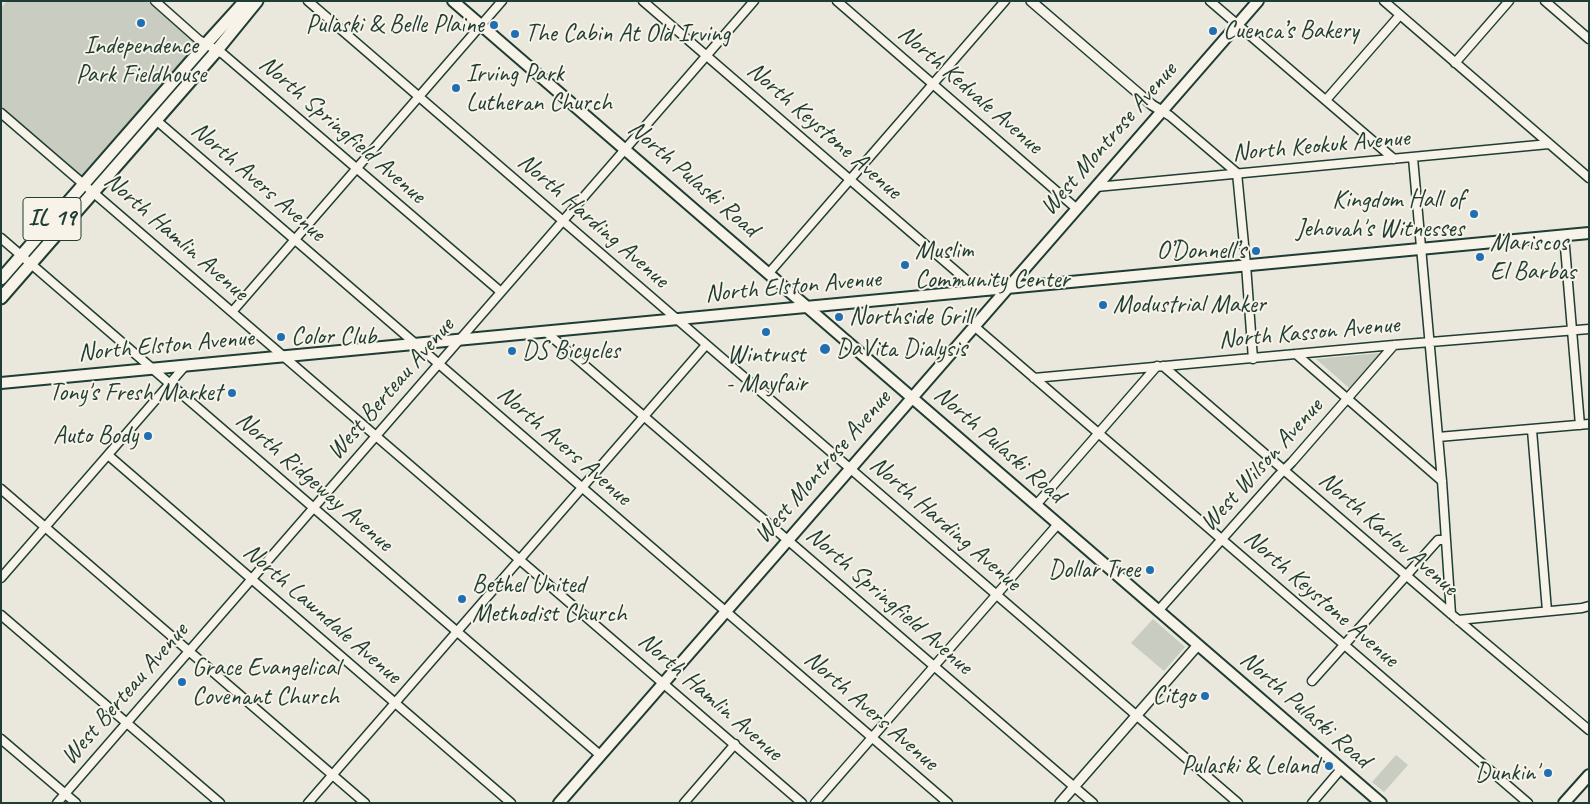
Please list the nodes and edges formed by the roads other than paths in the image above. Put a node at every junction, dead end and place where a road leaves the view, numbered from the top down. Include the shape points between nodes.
1 (155, 1) edge
2 (245, 1) edge
3 (257, 1) edge
4 (308, 1) edge
5 (453, 1) edge
6 (502, 1) edge
7 (643, 1) edge
8 (754, 1) edge
9 (837, 1) edge
10 (1005, 1) edge
11 (1031, 1) edge
12 (1210, 1) edge
13 (1258, 1) edge
14 (1384, 1) edge
15 (1509, 1) edge
16 (1545, 1) edge
17 (1400, 15) junction
18 (481, 25) junction
19 (1238, 25) junction
20 (1589, 40) edge
21 (206, 44) junction
22 (216, 51) junction
23 (707, 56) junction
24 (1455, 63) junction
25 (933, 84) junction
26 (418, 97) junction
27 (1326, 100) junction
28 (1162, 111) junction
29 (146, 112) junction
30 (1, 113) edge
31 (156, 120) junction
32 (1549, 144) junction
33 (625, 149) junction
34 (1413, 158) junction
35 (1394, 159) junction
36 (356, 168) junction
37 (1237, 173) junction
38 (1589, 178) edge
39 (850, 180) junction
40 (83, 183) junction
41 (1096, 187) junction
42 (93, 192) junction
43 (1077, 209) junction
44 (563, 221) junction
45 (1589, 233) edge
46 (1564, 235) junction
47 (1, 238) edge
48 (294, 240) junction
49 (1421, 249) junction
50 (22, 256) junction
51 (31, 263) junction
52 (1246, 265) junction
53 (769, 273) junction
54 (1, 279) edge
55 (1007, 288) junction
56 (979, 291) junction
57 (501, 292) junction
58 (1, 298) edge
59 (807, 306) junction
60 (232, 312) junction
61 (676, 319) junction
62 (974, 326) junction
63 (1589, 329) edge
64 (1572, 330) junction
65 (546, 332) junction
66 (460, 340) junction
67 (1430, 343) junction
68 (415, 344) junction
69 (706, 345) junction
70 (1394, 345) junction
71 (1296, 354) junction
72 (284, 357) junction
73 (1253, 359) junction
74 (438, 364) junction
75 (185, 366) junction
76 (1160, 366) junction
77 (152, 368) junction
78 (1034, 378) junction
79 (1, 383) edge
80 (170, 384) junction
81 (912, 398) junction
82 (1347, 399) junction
83 (644, 416) junction
84 (1585, 424) edge
85 (1532, 430) junction
86 (1098, 434) junction
87 (376, 436) junction
88 (1438, 437) junction
89 (108, 455) junction
90 (849, 469) junction
91 (1284, 470) junction
92 (1442, 481) junction
93 (582, 488) junction
94 (1, 489) edge
95 (1036, 505) junction
96 (314, 508) junction
97 (1058, 524) junction
98 (46, 527) junction
99 (787, 540) junction
100 (1221, 540) junction
101 (1446, 540) junction
102 (520, 559) junction
103 (1407, 576) junction
104 (1, 578) edge
105 (252, 579) junction
106 (996, 595) junction
107 (1589, 606) edge
108 (1158, 611) junction
109 (725, 612) junction
110 (1547, 612) junction
111 (1451, 614) junction
112 (1, 615) edge
113 (1458, 620) junction
114 (457, 632) junction
115 (1198, 645) junction
116 (1344, 646) junction
117 (189, 650) junction
118 (934, 666) junction
119 (1312, 681) dead end
120 (663, 683) junction
121 (395, 703) junction
122 (1136, 715) junction
123 (127, 722) junction
124 (1589, 730) edge
125 (872, 738) junction
126 (1, 739) edge
127 (735, 744) junction
128 (600, 755) junction
129 (1341, 769) junction
130 (333, 775) junction
131 (1589, 775) edge
132 (1074, 786) junction
133 (65, 794) junction
134 (57, 803) edge
135 (76, 803) edge
136 (220, 803) edge
137 (308, 803) edge
138 (365, 803) edge
139 (511, 803) edge
140 (559, 803) edge
141 (684, 803) edge
142 (802, 803) edge
143 (815, 803) edge
144 (948, 803) edge
145 (1060, 803) edge
146 (1093, 803) edge
147 (1238, 803) edge
148 (1312, 803) edge
149 (1381, 803) edge
150 (1528, 803) edge
151 (1564, 803) edge

1 - 21 street, North Springfield Avenue
2 - 21 main road, IL 19
3 - 22 main road, IL 19
4 - 26 street, North Harding Avenue
5 - 18 main road, North Pulaski Road
6 - 18 street
7 - 23 street, North Keystone Avenue
8 - 23 street, West Berteau Avenue
9 - 25 street, North Kedvale Avenue
10 - 25 street
11 - 28 street
12 - 19 street
13 - 19 main road, West Montrose Avenue
14 - 17 street
15 - 24 street
16 - 20 street
17 - 24 street
17 - 27 street
18 - 26 street
18 - 33 main road, North Pulaski Road
19 - 27 street
19 - 28 main road, West Montrose Avenue
21 - 22 street, North Springfield Avenue
21 - 29 main road, IL 19
22 - 31 main road, IL 19
22 - 36 street, North Springfield Avenue
23 - 33 street, West Berteau Avenue
23 - 39 street, North Keystone Avenue
24 - 32 street
25 - 39 street
25 - 43 street, North Kedvale Avenue
26 - 36 street
26 - 44 street, North Harding Avenue
27 - 35 street
28 - 37 street
28 - 41 main road, West Montrose Avenue
29 - 31 main road
29 - 40 main road, IL 19
30 - 40 street, North Hamlin Avenue
31 - 42 main road, IL 19
31 - 48 street, North Avers Avenue
32 - 34 street, North Keokuk Avenue
32 - 38 street
33 - 44 street, West Berteau Avenue
33 - 53 main road, North Pulaski Road
34 - 35 street, North Keokuk Avenue
34 - 49 street
35 - 37 street, North Keokuk Avenue
36 - 48 street
36 - 57 street, North Springfield Avenue
37 - 41 street, North Keokuk Avenue
37 - 52 street
39 - 53 street
39 - 56 street, North Keystone Avenue
40 - 42 street, North Hamlin Avenue
40 - 50 main road, IL 19
41 - 43 main road, West Montrose Avenue
42 - 51 main road, IL 19
42 - 60 street, North Hamlin Avenue
43 - 55 main road, West Montrose Avenue
44 - 57 street, West Berteau Avenue
44 - 61 street, North Harding Avenue
45 - 46 main road, North Elston Avenue
46 - 49 main road, North Elston Avenue
46 - 64 street
47 - 50 street, North Ridgeway Avenue
48 - 60 street
48 - 68 street, North Avers Avenue
49 - 52 main road, North Elston Avenue
49 - 67 street
50 - 51 street, North Ridgeway Avenue
50 - 54 main road, IL 19
51 - 58 main road, IL 19
51 - 77 street, North Ridgeway Avenue
52 - 55 main road, North Elston Avenue
52 - 73 street
53 - 59 main road, North Pulaski Road
55 - 56 main road, North Elston Avenue
55 - 62 main road, West Montrose Avenue
56 - 59 main road, North Elston Avenue
57 - 66 street, West Berteau Avenue
59 - 61 main road, North Elston Avenue
59 - 81 main road, North Pulaski Road
60 - 72 street, North Hamlin Avenue
61 - 65 main road, North Elston Avenue
61 - 69 street, North Harding Avenue
62 - 78 street, North Keystone Avenue
62 - 81 main road, West Montrose Avenue
63 - 64 street, North Kasson Avenue
64 - 67 street, North Kasson Avenue
64 - 84 street
65 - 66 main road, North Elston Avenue
65 - 83 street, North Springfield Avenue
66 - 68 main road, North Elston Avenue
66 - 74 street, West Berteau Avenue
67 - 70 street, North Kasson Avenue
67 - 88 street
68 - 72 main road, North Elston Avenue
68 - 74 street, North Avers Avenue
69 - 83 street
69 - 90 street, North Harding Avenue
70 - 71 street, North Kasson Avenue
70 - 82 street, West Wilson Avenue
71 - 73 street, North Kasson Avenue
71 - 82 street
72 - 75 main road, North Elston Avenue
72 - 87 street, North Hamlin Avenue
73 - 76 street, North Kasson Avenue
74 - 87 street, West Berteau Avenue
74 - 93 street, North Avers Avenue
75 - 77 main road, North Elston Avenue
75 - 80 street
76 - 78 street, North Kasson Avenue
76 - 86 street
76 - 91 street, North Karlov Avenue
77 - 79 main road, North Elston Avenue
77 - 80 street, North Ridgeway Avenue
78 - 86 street, North Keystone Avenue
80 - 89 street
80 - 96 street, North Ridgeway Avenue
81 - 90 main road, West Montrose Avenue
81 - 95 main road, North Pulaski Road
82 - 91 street, West Wilson Avenue
82 - 92 street
83 - 93 street
83 - 99 street, North Springfield Avenue
84 - 85 street
85 - 88 street
85 - 110 street
86 - 95 street
86 - 100 street, North Keystone Avenue
87 - 96 street, West Berteau Avenue
87 - 102 street, North Hamlin Avenue
88 - 92 street
89 - 98 street
89 - 105 street, North Lawndale Avenue
90 - 99 main road, West Montrose Avenue
90 - 106 street, North Harding Avenue
91 - 100 street, West Wilson Avenue
91 - 103 street, North Karlov Avenue
92 - 101 street
93 - 102 street
93 - 109 street, North Avers Avenue
94 - 98 street
95 - 97 main road, North Pulaski Road
96 - 105 street, West Berteau Avenue
96 - 114 street, North Ridgeway Avenue
97 - 106 street
97 - 108 main road, North Pulaski Road
98 - 104 street
98 - 117 street
99 - 109 main road, West Montrose Avenue
99 - 118 street, North Springfield Avenue
100 - 108 street, West Wilson Avenue
100 - 116 street, North Keystone Avenue
101 - 103 street via 1438,540
101 - 111 street
102 - 114 street
102 - 120 street, North Hamlin Avenue
103 - 111 street, North Karlov Avenue
103 - 116 street
105 - 117 street, West Berteau Avenue
105 - 121 street, North Lawndale Avenue
106 - 118 street
106 - 122 street, North Harding Avenue
107 - 110 street
108 - 115 main road, North Pulaski Road
109 - 120 main road, West Montrose Avenue
109 - 125 street, North Avers Avenue
110 - 113 street
111 - 113 street, North Karlov Avenue
112 - 123 street
113 - 124 street, North Karlov Avenue
114 - 121 street
114 - 128 street, North Ridgeway Avenue
115 - 122 street
115 - 129 main road, North Pulaski Road
116 - 119 street
116 - 150 street, North Keystone Avenue
117 - 123 street, West Berteau Avenue
117 - 130 street
118 - 125 street
118 - 132 street, North Springfield Avenue
120 - 127 street, North Hamlin Avenue
120 - 128 main road, West Montrose Avenue
121 - 130 street
121 - 139 street, North Lawndale Avenue
122 - 132 street
122 - 147 street, North Harding Avenue
123 - 133 street, West Berteau Avenue
123 - 136 street
125 - 143 street
125 - 144 street, North Avers Avenue
126 - 133 street
127 - 141 street
127 - 142 street, North Hamlin Avenue
128 - 140 main road, West Montrose Avenue
129 - 148 street
129 - 149 main road, North Pulaski Road
130 - 137 street
130 - 138 street
131 - 151 main road
132 - 145 street
132 - 146 street, North Springfield Avenue
133 - 134 street, West Berteau Avenue
133 - 135 street

